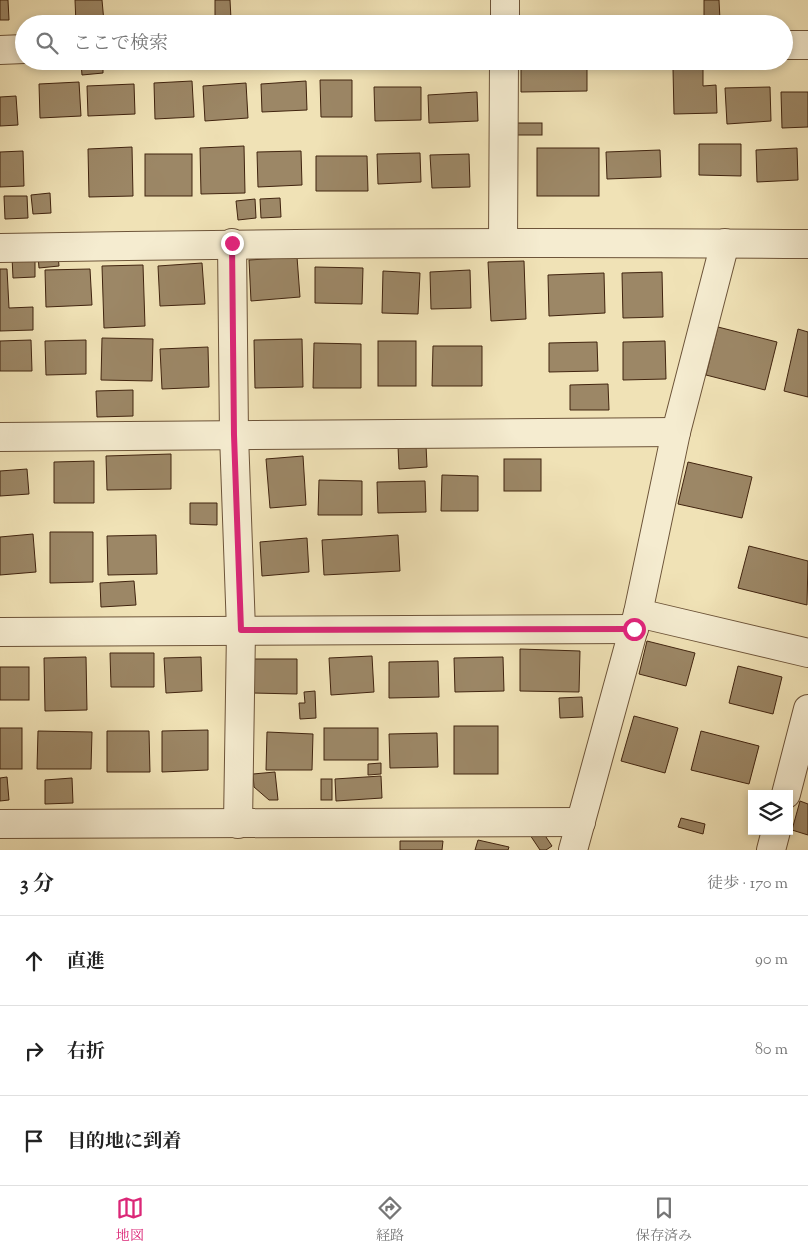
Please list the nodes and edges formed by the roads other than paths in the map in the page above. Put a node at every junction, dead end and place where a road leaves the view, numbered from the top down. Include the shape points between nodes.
1 (505, 0) edge
2 (504, 15) edge
3 (808, 44) edge
4 (793, 45) edge
5 (15, 49) edge
6 (0, 50) edge
7 (504, 70) edge
8 (503, 242) junction
9 (232, 243) junction
10 (725, 243) junction
11 (808, 244) edge
12 (0, 248) edge
13 (676, 432) junction
14 (234, 435) junction
15 (0, 437) edge
16 (636, 621) junction
17 (241, 630) junction
18 (0, 632) edge
19 (808, 653) edge
20 (808, 709) edge
21 (787, 790) edge
22 (581, 822) junction
23 (0, 824) edge
24 (238, 824) junction
25 (775, 835) edge
26 (573, 850) edge
27 (771, 850) edge

1 - 2 street
3 - 4 street
5 - 6 street
7 - 8 street
8 - 9 street
8 - 10 street
9 - 12 street
9 - 14 street
10 - 11 street
10 - 13 street
13 - 14 street
13 - 16 street
14 - 15 street
14 - 17 street
16 - 17 street
16 - 19 street
16 - 22 street
17 - 18 street
17 - 24 street
20 - 21 street
22 - 24 street
22 - 26 street
23 - 24 street
25 - 27 street

